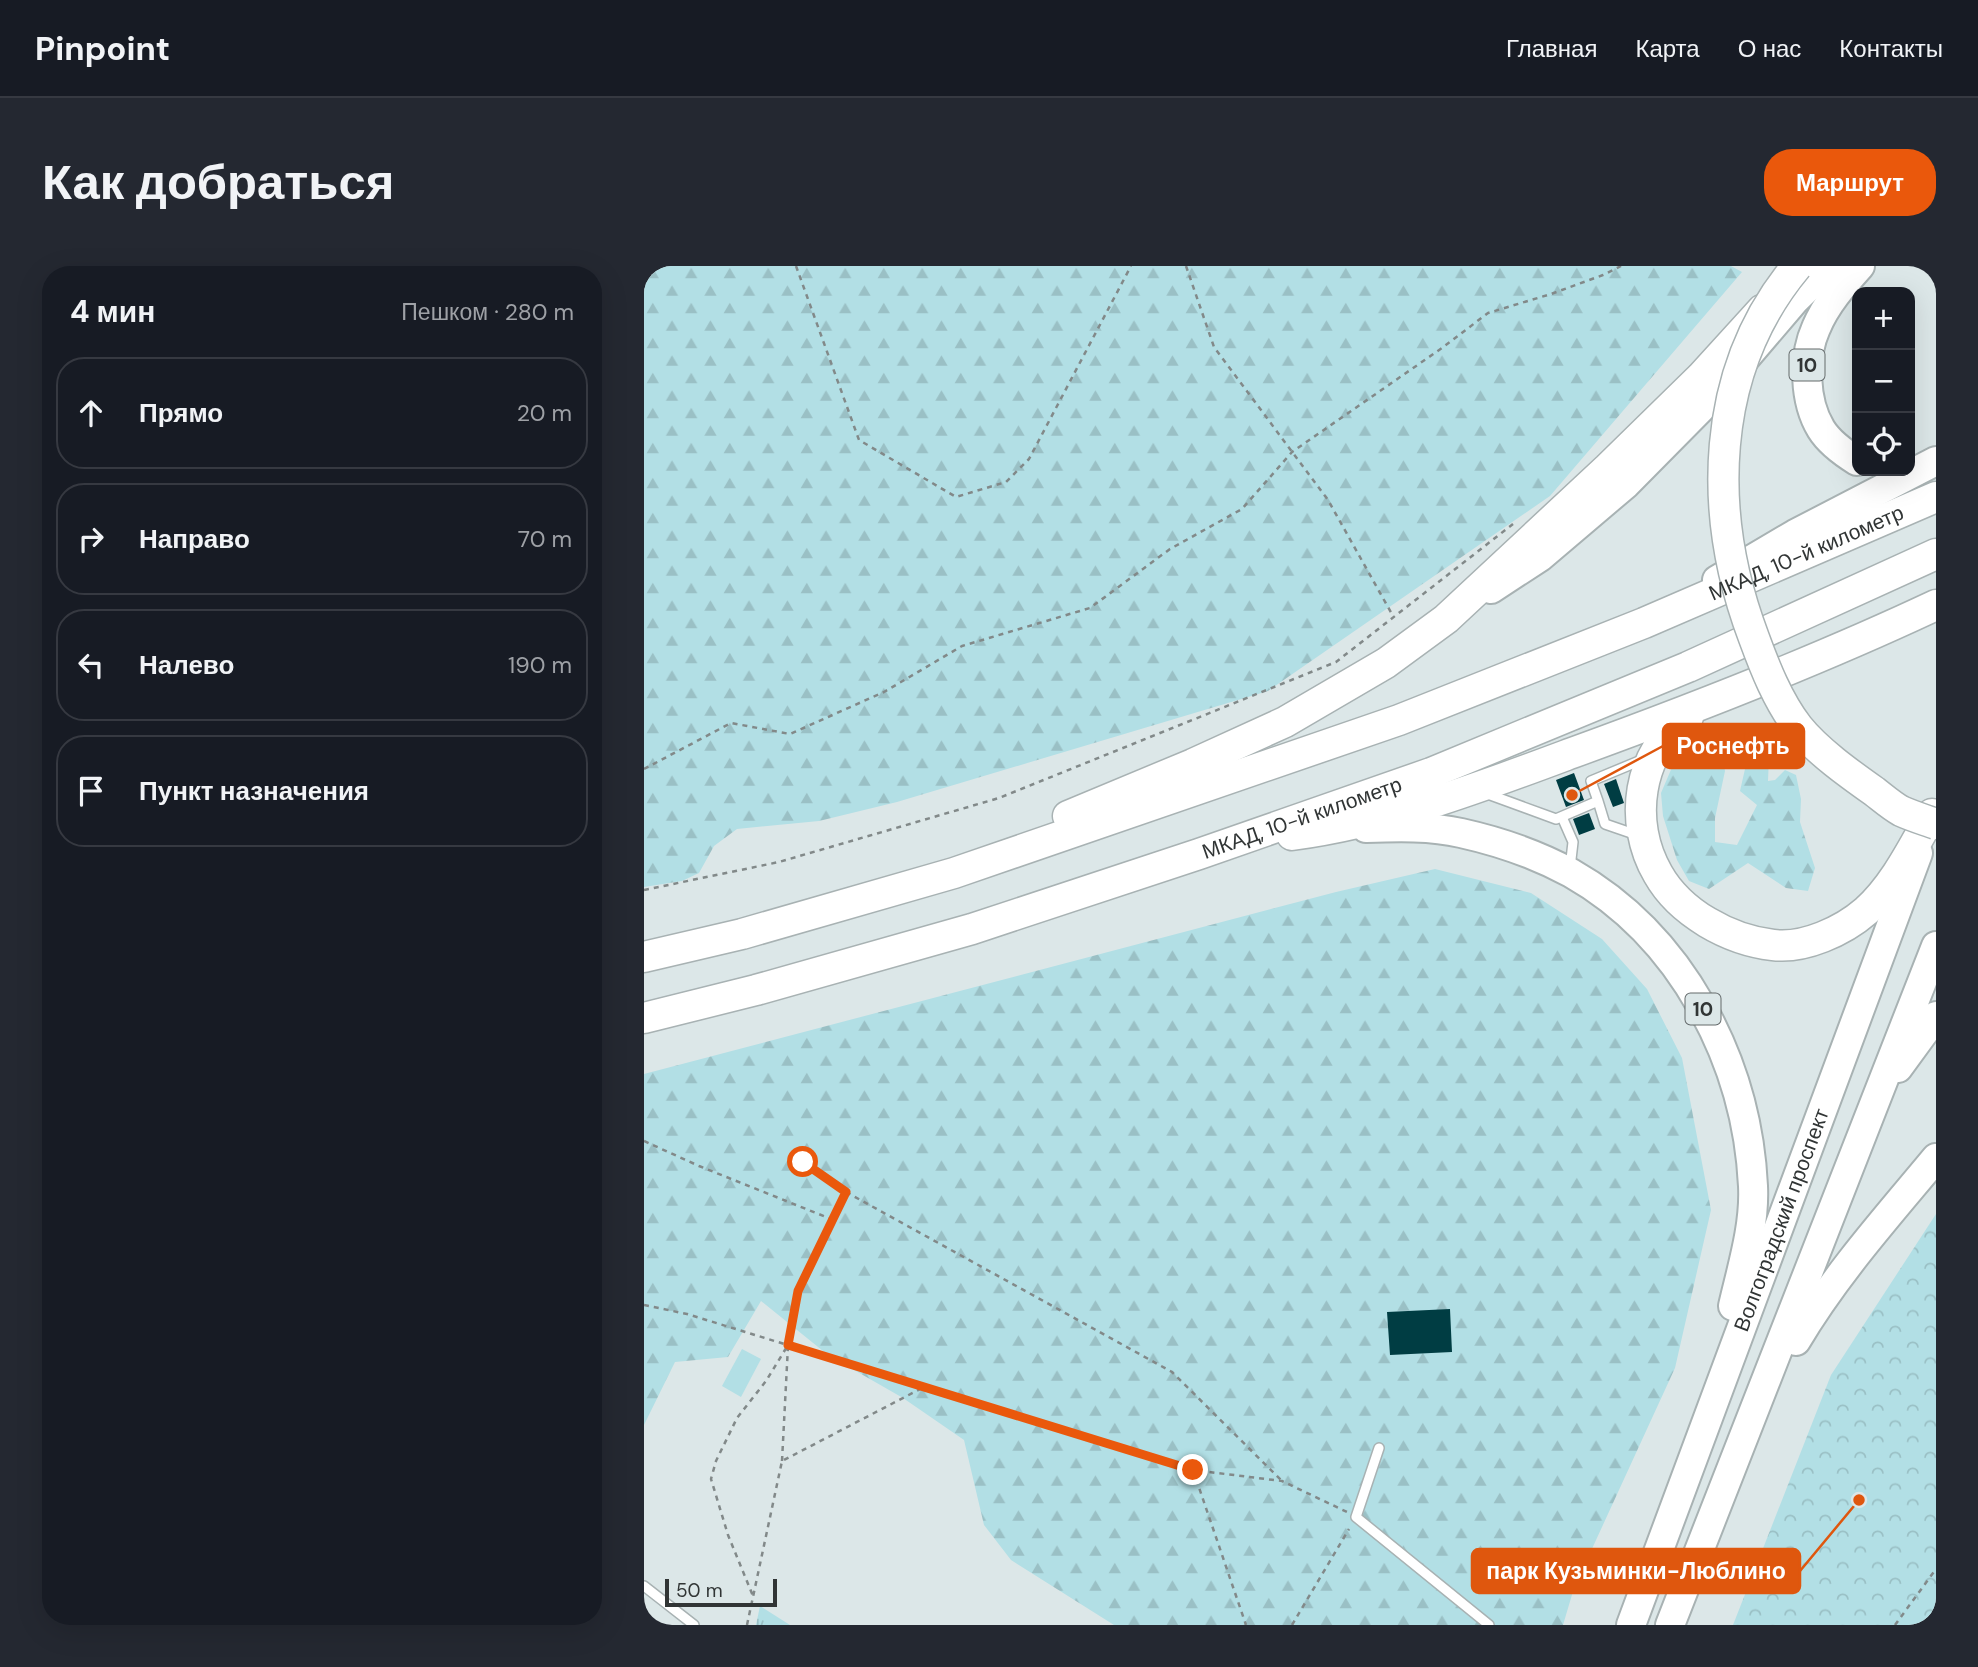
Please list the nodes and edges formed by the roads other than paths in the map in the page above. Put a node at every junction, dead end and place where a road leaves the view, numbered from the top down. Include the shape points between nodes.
1 (1797, 266) edge
2 (1803, 266) edge
3 (1830, 266) edge
4 (1860, 266) edge
5 (1936, 454) edge
6 (1852, 458) edge
7 (1915, 461) edge
8 (1936, 461) edge
9 (1936, 497) edge
10 (1936, 554) edge
11 (1936, 605) edge
12 (1446, 619) junction
13 (1644, 623) junction
14 (1707, 704) junction
15 (1654, 755) junction
16 (1474, 789) junction
17 (1598, 801) junction
18 (1935, 815) edge
19 (1562, 817) junction
20 (1335, 829) junction
21 (1645, 837) junction
22 (1199, 854) junction
23 (954, 873) junction
24 (1570, 873) junction
25 (1936, 946) edge
26 (644, 957) edge
27 (1936, 1016) edge
28 (644, 1018) edge
29 (1879, 1093) junction
30 (1936, 1158) edge
31 (1755, 1410) junction
32 (1703, 1429) junction
33 (1379, 1448) dead end
34 (644, 1586) edge
35 (694, 1625) edge
36 (1489, 1625) edge
37 (1631, 1625) edge
38 (1670, 1625) edge

1 - 18 highway, bridge via 1753,334 1733,390 1723,448 1723,507 1745,614 1767,673 1799,728 1842,768 1899,810
2 - 12 highway via 1673,404
3 - 12 main road via 1626,484 1540,557
4 - 6 main road, 10 via 1837,292 1815,329 1807,363 1812,410 1821,430
5 - 7 main road
8 - 13 main road via 1796,534
9 - 13 highway, МКАД, 10-й километр
10 - 22 highway, МКАД, 10-й километр via 1688,667 1431,773
11 - 14 highway
12 - 23 highway via 1386,663 1285,722 1080,810
13 - 23 highway, МКАД, 10-й километр via 1399,720
14 - 15 highway via 1663,737
14 - 16 highway
15 - 17 lane via 1591,781
15 - 21 highway via 1645,774 1640,810
16 - 19 lane via 1556,819
16 - 20 highway
17 - 19 lane
17 - 21 lane via 1605,824
18 - 21 highway via 1891,884 1866,911 1841,929 1805,942 1775,946 1711,925 1679,901 1658,876
18 - 32 main road, Волгоградский проспект
19 - 24 lane via 1573,842
20 - 22 highway, 10
20 - 24 main road, 10 via 1399,827 1460,832
22 - 28 highway, МКАД, 10-й километр via 972,929
23 - 26 highway, МКАД, 10-й километр
24 - 32 main road, 10 via 1612,901 1682,975 1716,1031 1735,1079 1748,1133 1753,1188 1749,1240
25 - 29 main road, Волгоградский проспект
27 - 29 main road
29 - 31 main road, Волгоградский проспект
30 - 31 main road via 1810,1317
31 - 38 main road, Волгоградский проспект
32 - 37 main road, Волгоградский проспект
33 - 36 lane via 1356,1517
34 - 35 lane

